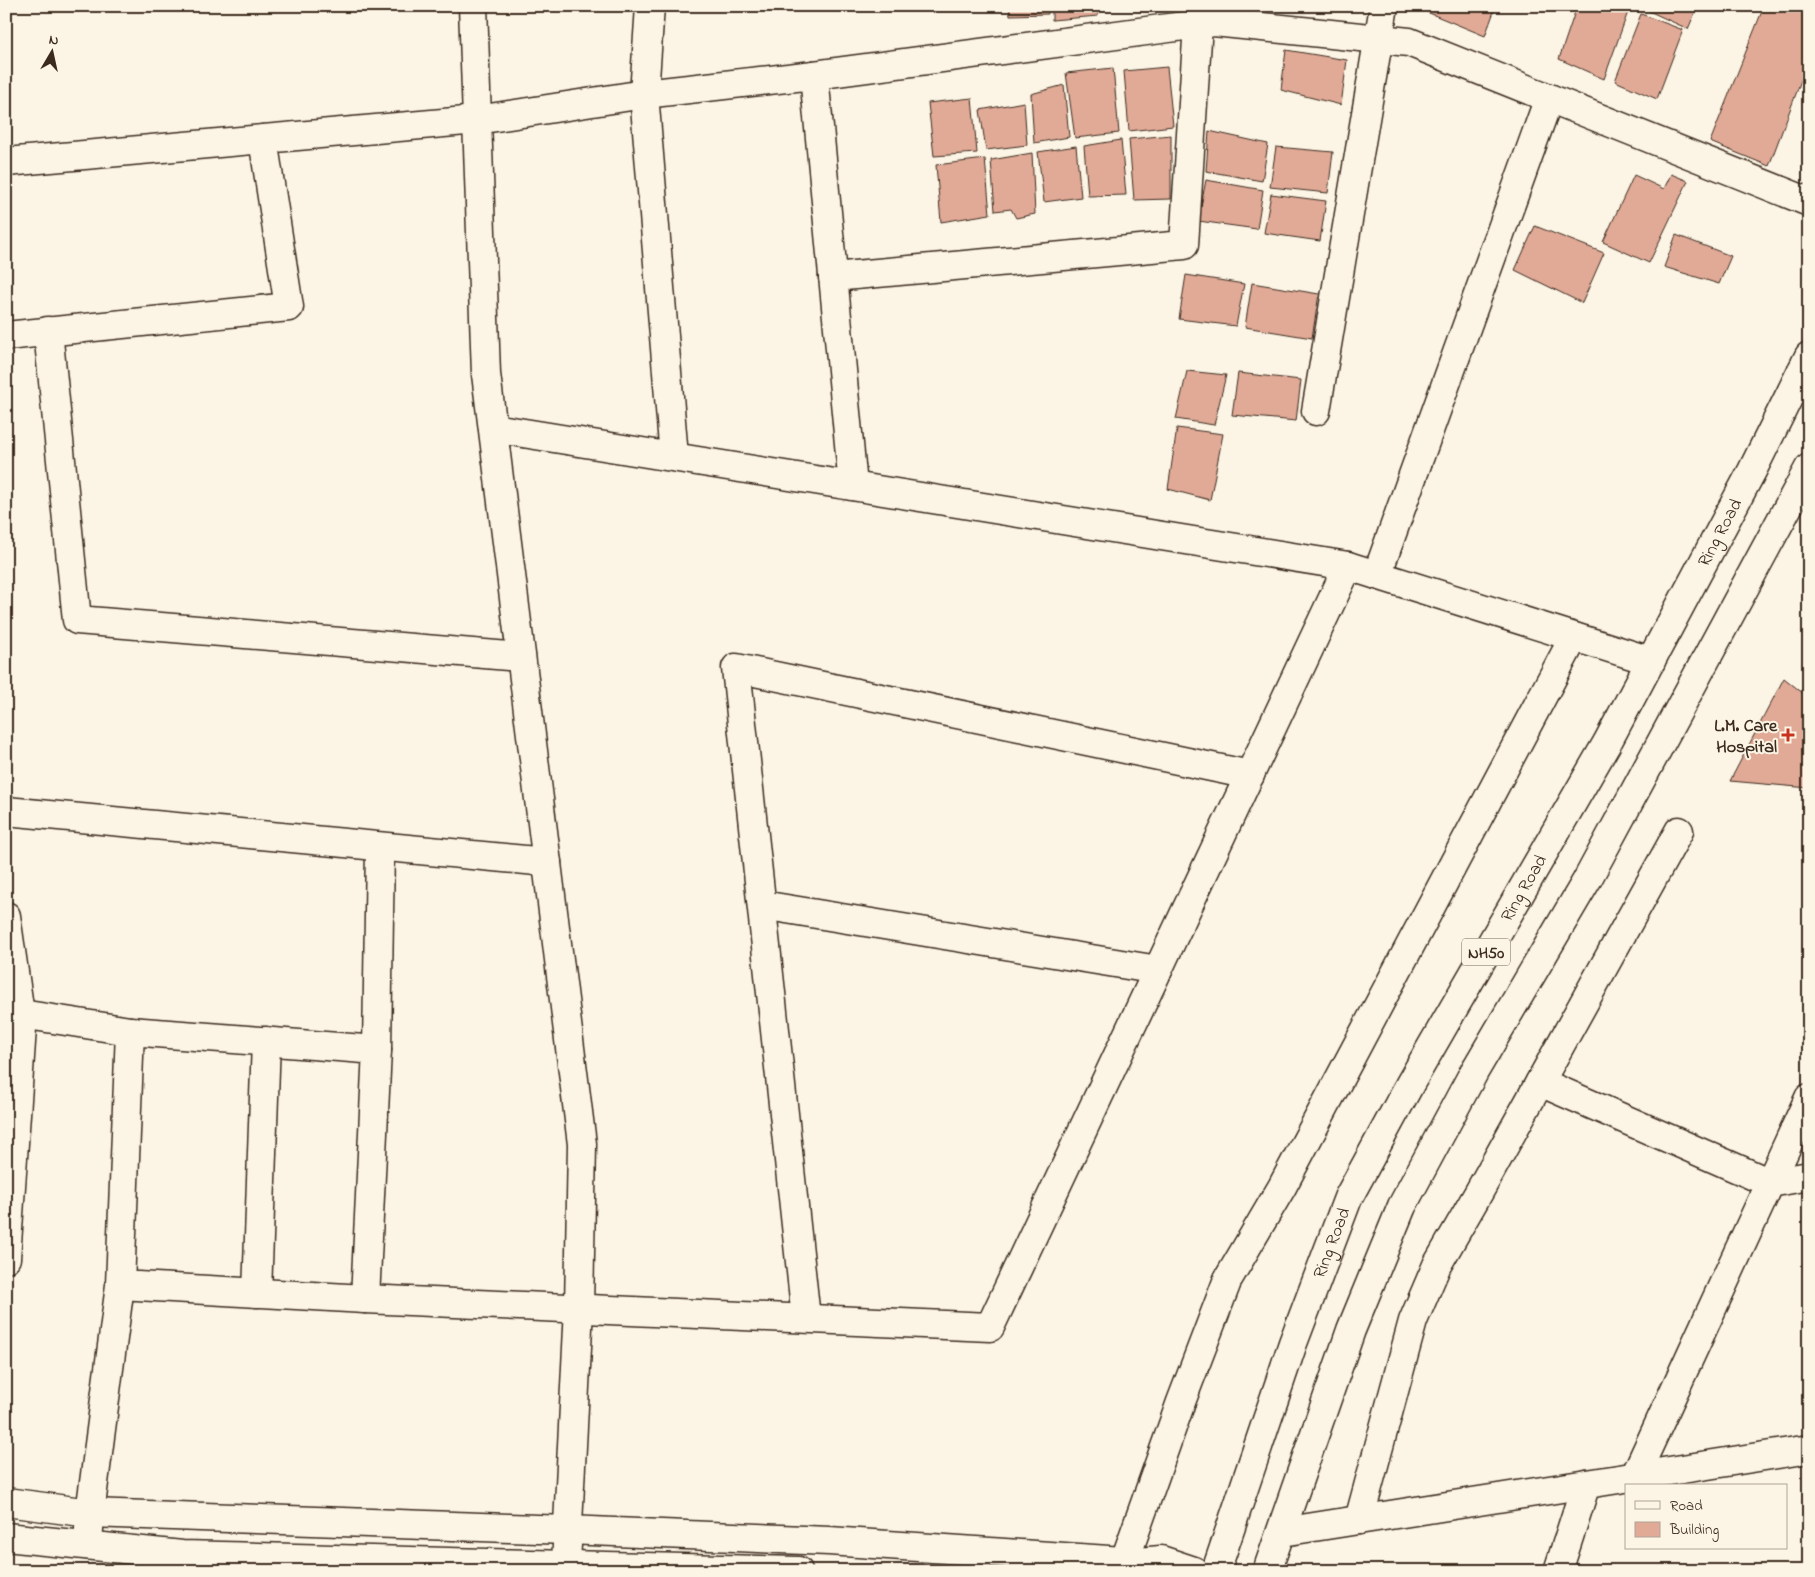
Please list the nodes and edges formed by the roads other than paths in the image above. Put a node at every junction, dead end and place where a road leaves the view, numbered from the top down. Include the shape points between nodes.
1 (474, 6) edge
2 (650, 6) edge
3 (1384, 6) edge
4 (1200, 15) edge
5 (1380, 39) junction
6 (814, 75) junction
7 (644, 94) junction
8 (1549, 98) junction
9 (477, 120) junction
10 (263, 139) junction
11 (6, 162) edge
12 (1809, 202) edge
13 (833, 277) junction
14 (48, 331) junction
15 (6, 336) edge
16 (1809, 356) edge
17 (1316, 411) dead end
18 (493, 428) junction
19 (674, 457) junction
20 (1809, 468) edge
21 (853, 486) junction
22 (1348, 566) junction
23 (1377, 575) junction
24 (1574, 637) junction
25 (521, 657) junction
26 (1651, 661) junction
27 (1250, 775) junction
28 (6, 811) edge
29 (1679, 831) dead end
30 (380, 847) junction
31 (547, 862) junction
32 (762, 905) junction
33 (6, 916) edge
34 (1158, 970) junction
35 (21, 1014) junction
36 (130, 1031) junction
37 (266, 1042) junction
38 (377, 1050) junction
39 (1540, 1082) junction
40 (1809, 1098) edge
41 (1809, 1176) edge
42 (1770, 1183) junction
43 (6, 1258) edge
44 (120, 1285) junction
45 (257, 1293) junction
46 (365, 1299) junction
47 (579, 1308) junction
48 (806, 1318) junction
49 (1809, 1449) edge
50 (1635, 1476) junction
51 (1586, 1484) junction
52 (6, 1502) edge
53 (90, 1513) junction
54 (1359, 1520) junction
55 (567, 1530) junction
56 (1282, 1532) junction
57 (6, 1537) edge
58 (88, 1545) junction
59 (1125, 1560) junction
60 (181, 1563) edge
61 (566, 1564) junction
62 (798, 1571) edge
63 (1194, 1571) edge
64 (1216, 1571) edge
65 (1268, 1571) edge
66 (1558, 1571) edge

1 - 9 main road
2 - 7 main road
3 - 5 main road
4 - 5 main road via 1214,22
4 - 6 main road
4 - 13 main road via 1184,245
5 - 8 main road via 1409,42
5 - 17 main road
6 - 7 main road
6 - 13 main road
7 - 9 main road
7 - 19 main road
8 - 12 main road
8 - 23 main road
9 - 10 main road
9 - 18 main road via 486,374
10 - 11 main road
10 - 14 main road via 288,307
13 - 21 main road
14 - 15 main road
14 - 25 main road via 77,620
16 - 26 main road, Ring Road / NH50
18 - 19 main road
18 - 25 main road
19 - 21 main road
20 - 56 main road, NH50 via 1587,880 1474,1072 1402,1206 1351,1330
21 - 22 main road
22 - 23 main road
22 - 27 main road
23 - 24 main road
24 - 26 main road
24 - 59 main road via 1286,1179 1228,1279
25 - 31 main road
26 - 64 main road, Ring Road / NH50 via 1348,1198 1293,1343
27 - 32 main road via 736,668
27 - 34 main road
28 - 30 main road
29 - 39 main road
30 - 31 main road
30 - 38 main road
31 - 47 main road via 582,1144
32 - 34 main road
32 - 48 main road
33 - 35 main road
34 - 48 main road via 990,1327
35 - 36 main road
35 - 43 main road
36 - 37 main road
36 - 44 main road
37 - 38 main road
37 - 45 main road
38 - 46 main road
39 - 42 main road
39 - 54 main road via 1437,1265 1413,1322
40 - 42 main road
41 - 42 main road
42 - 50 main road
44 - 45 main road
44 - 53 main road
45 - 46 main road
46 - 47 main road
47 - 48 main road
47 - 55 main road
49 - 50 main road
50 - 51 main road
51 - 54 main road
51 - 66 main road
52 - 53 main road
53 - 55 main road
53 - 58 main road
54 - 56 main road
55 - 59 main road
55 - 61 main road
56 - 65 main road, NH50
57 - 58 main road
58 - 60 main road
59 - 63 main road via 1161,1560
60 - 61 main road
61 - 62 main road

